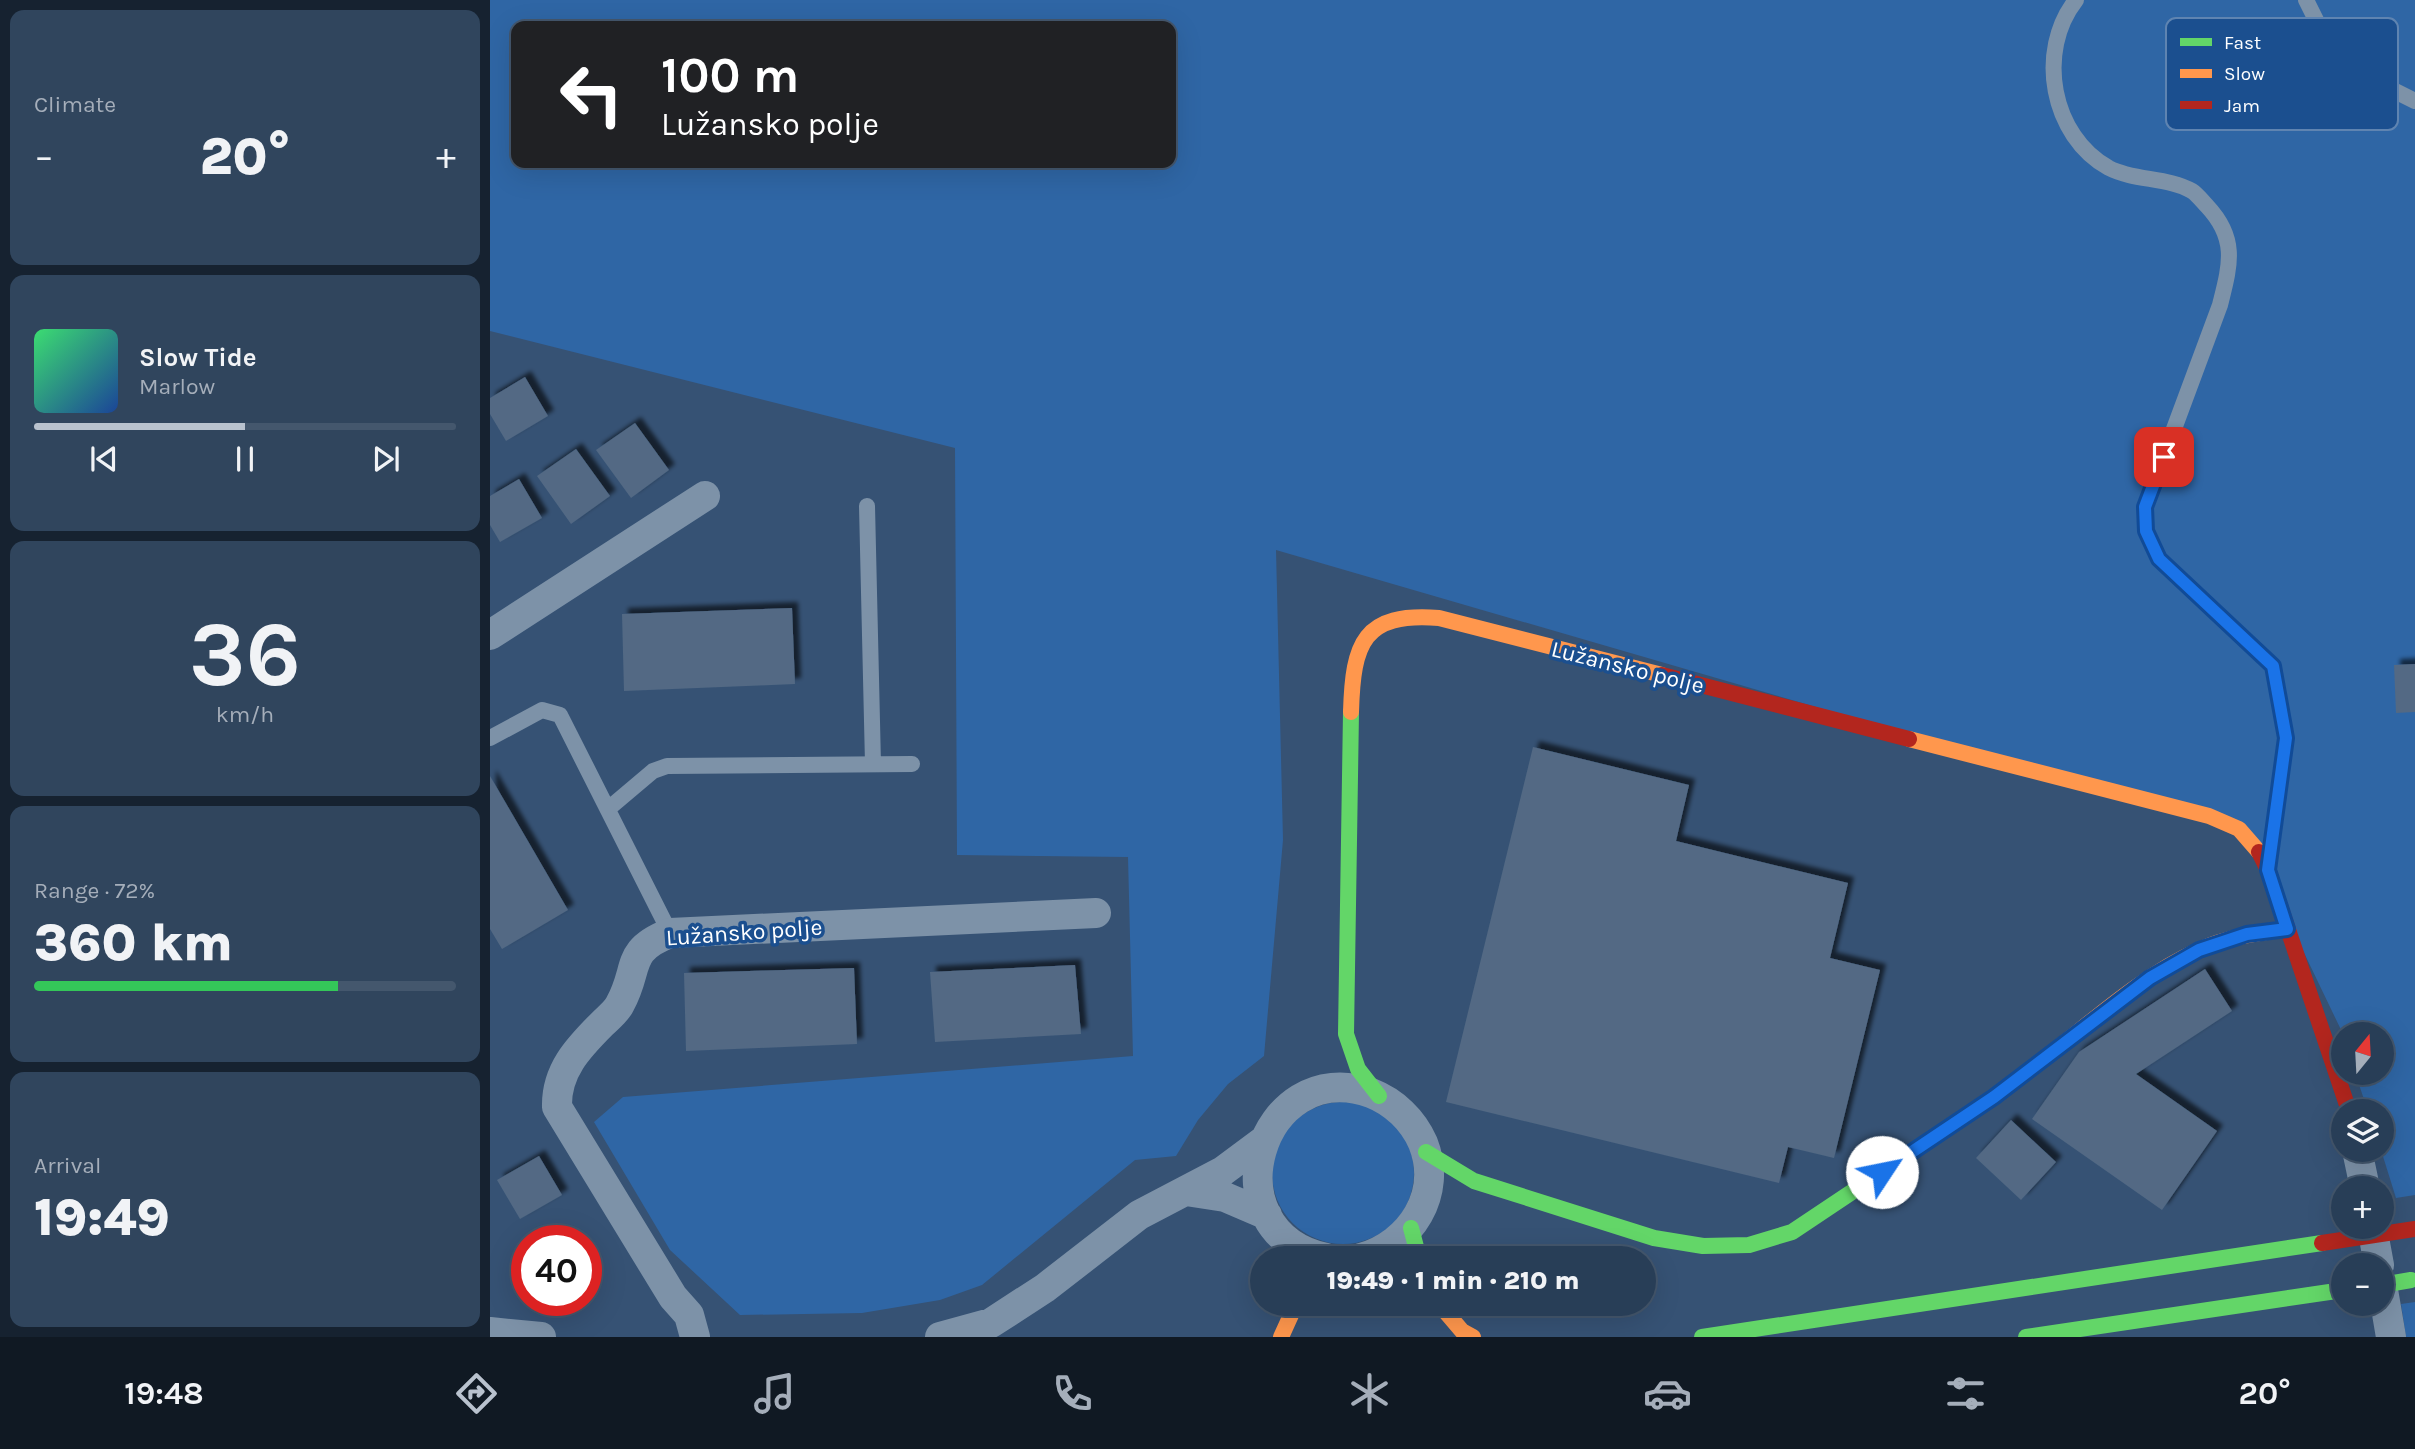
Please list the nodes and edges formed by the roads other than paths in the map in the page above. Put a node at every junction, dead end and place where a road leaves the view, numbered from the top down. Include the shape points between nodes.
1 (2077, 0) edge
2 (2306, 0) edge
3 (2315, 18) edge
4 (2398, 92) edge
5 (2415, 101) edge
6 (705, 496) dead end
7 (867, 506) dead end
8 (490, 635) edge
9 (490, 738) edge
10 (873, 764) junction
11 (912, 764) dead end
12 (608, 810) junction
13 (2268, 870) junction
14 (1096, 913) dead end
15 (2287, 929) junction
16 (670, 933) junction
17 (1346, 1034) junction
18 (1310, 1095) junction
19 (1379, 1097) junction
20 (2345, 1099) edge
21 (1262, 1142) junction
22 (1426, 1152) junction
23 (1474, 1181) junction
24 (1186, 1191) junction
25 (1425, 1201) junction
26 (1266, 1215) junction
27 (1411, 1228) junction
28 (2415, 1230) edge
29 (1294, 1246) edge
30 (1388, 1246) edge
31 (1416, 1246) edge
32 (2413, 1280) edge
33 (2394, 1282) edge
34 (2331, 1292) edge
35 (1291, 1316) edge
36 (1449, 1316) edge
37 (2387, 1316) edge
38 (490, 1332) edge
39 (541, 1337) edge
40 (695, 1337) edge
41 (940, 1337) edge
42 (1282, 1337) edge
43 (1473, 1337) edge
44 (1702, 1337) edge
45 (2026, 1337) edge
46 (2391, 1337) edge

1 - 13 lane via 2061,28 2053,78 2058,109 2076,138 2111,169 2192,191 2217,216 2230,240 2220,305 2145,507 2146,531 2159,559 2273,666 2286,738
2 - 3 lane
4 - 5 lane
6 - 8 street
7 - 10 lane
9 - 12 lane via 542,710 560,715
10 - 11 lane
10 - 12 lane via 667,766 653,771
12 - 16 lane
13 - 15 main road, Lužansko polje
13 - 17 main road, Lužansko polje via 2255,841 2241,827 2209,816 1409,614 1384,621 1366,634 1352,681
14 - 16 street, Lužansko polje
15 - 20 main road, Lužansko polje
15 - 23 main road via 2247,934 2199,950 2150,978 1994,1097 1792,1232 1749,1245 1703,1246 1654,1238
16 - 40 street, Lužansko polje via 649,941 638,953 620,1006 561,1071 556,1091 557,1107 666,1286 689,1315
17 - 18 street via 1333,1068
17 - 19 main road, Lužansko polje via 1358,1069
18 - 19 street via 1345,1088
18 - 21 street via 1282,1113
19 - 22 street via 1409,1119
21 - 24 street
21 - 26 street via 1256,1179
22 - 23 main road
22 - 25 street via 1429,1185
23 - 25 street
24 - 26 street via 1225,1197
24 - 41 street via 1139,1215 1045,1288 991,1323
25 - 27 street
26 - 29 street
27 - 30 street
27 - 31 main road
28 - 44 main road, bridge
32 - 33 main road, bridge
34 - 45 main road
35 - 42 main road
36 - 43 main road
37 - 46 street
38 - 39 street

